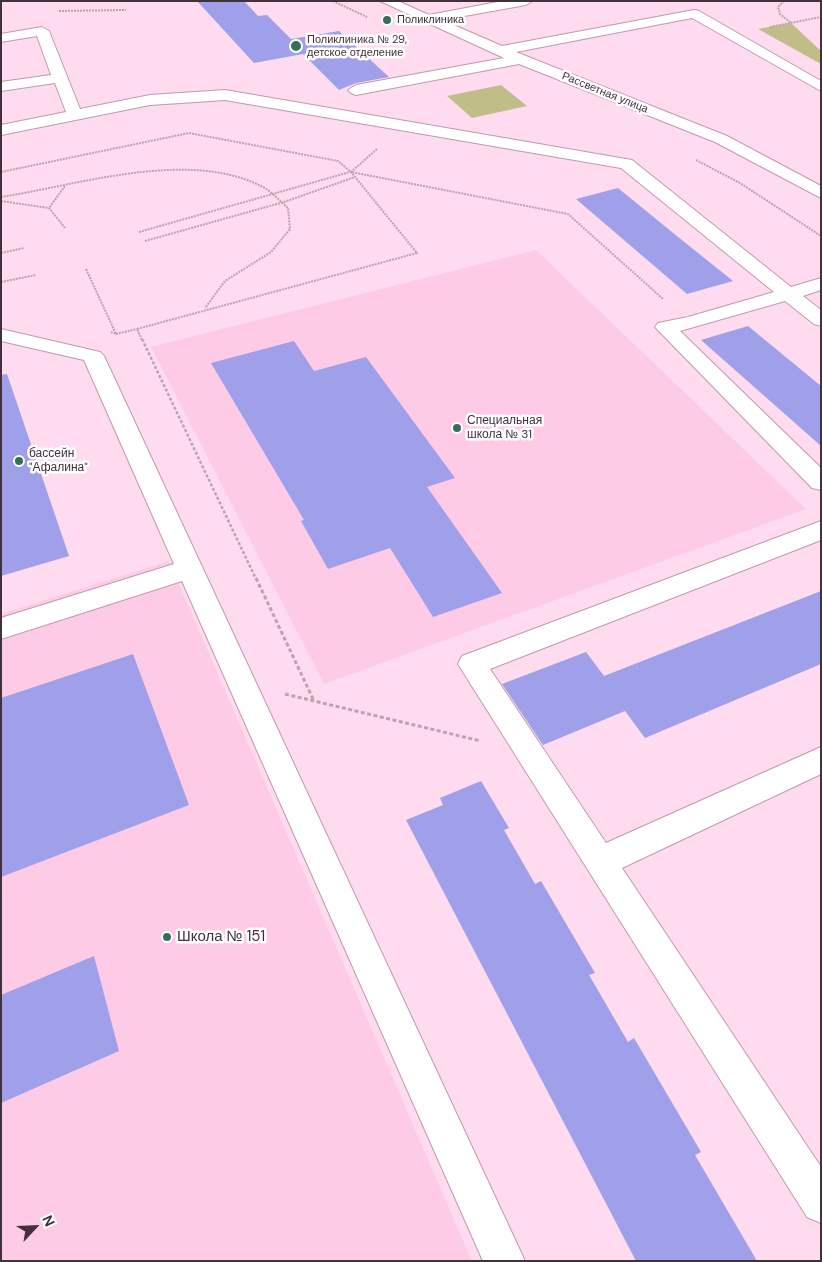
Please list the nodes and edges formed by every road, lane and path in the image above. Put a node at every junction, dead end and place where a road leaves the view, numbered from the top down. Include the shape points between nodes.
1 (386, 1) edge
2 (526, 1) edge
3 (784, 1) edge
4 (126, 10) dead end
5 (53, 11) dead end
6 (424, 13) junction
7 (821, 17) edge
8 (791, 23) junction
9 (730, 35) junction
10 (1, 38) edge
11 (500, 52) junction
12 (520, 59) junction
13 (58, 78) junction
14 (1, 87) edge
15 (821, 87) edge
16 (356, 90) dead end
17 (74, 114) junction
18 (401, 126) junction
19 (1, 130) edge
20 (1, 171) edge
21 (351, 172) junction
22 (355, 177) junction
23 (66, 185) junction
24 (821, 192) edge
25 (274, 193) junction
26 (1, 199) edge
27 (284, 202) junction
28 (49, 208) junction
29 (64, 228) dead end
30 (139, 232) dead end
31 (145, 241) dead end
32 (24, 248) dead end
33 (1, 253) edge
34 (86, 269) dead end
35 (36, 275) dead end
36 (1, 282) edge
37 (821, 284) edge
38 (787, 293) junction
39 (204, 309) junction
40 (821, 320) edge
41 (690, 323) junction
42 (107, 332) dead end
43 (1, 335) edge
44 (821, 482) edge
45 (821, 530) edge
46 (190, 569) junction
47 (1, 629) edge
48 (242, 684) junction
49 (314, 701) junction
50 (530, 753) junction
51 (821, 760) edge
52 (600, 862) junction
53 (821, 1203) edge
54 (504, 1261) edge

1 - 6 street, Рассветная улица
2 - 6 street
3 - 8 path via 778,7 780,14
4 - 5 path
6 - 11 street, Рассветная улица
7 - 8 path
8 - 9 path
9 - 11 street via 694,14
9 - 15 street
10 - 13 street via 42,31
11 - 12 street, Рассветная улица
12 - 16 street
12 - 24 street, Рассветная улица via 721,138
13 - 14 street
13 - 17 street
17 - 18 street via 150,100 225,95
17 - 19 street
18 - 21 path
18 - 38 street via 626,164
20 - 21 path via 189,133 338,161
21 - 22 path
21 - 25 path
21 - 41 path via 568,214
22 - 27 path
22 - 39 path via 416,253
23 - 25 path via 119,176 198,170 238,175 264,185
23 - 26 path
23 - 28 path
25 - 27 path
25 - 30 path
26 - 28 path
27 - 31 path
27 - 39 path via 288,208 290,229 271,252 225,281
28 - 29 path
32 - 33 path
34 - 42 path via 116,334
35 - 36 path
37 - 38 street
38 - 40 street
38 - 41 street
39 - 49 path via 137,329
41 - 44 street via 665,327
43 - 46 street via 93,356
45 - 50 street via 472,664
46 - 47 street
46 - 48 street
48 - 49 path
48 - 54 street
49 - 50 path
50 - 52 street
51 - 52 street
52 - 53 street

